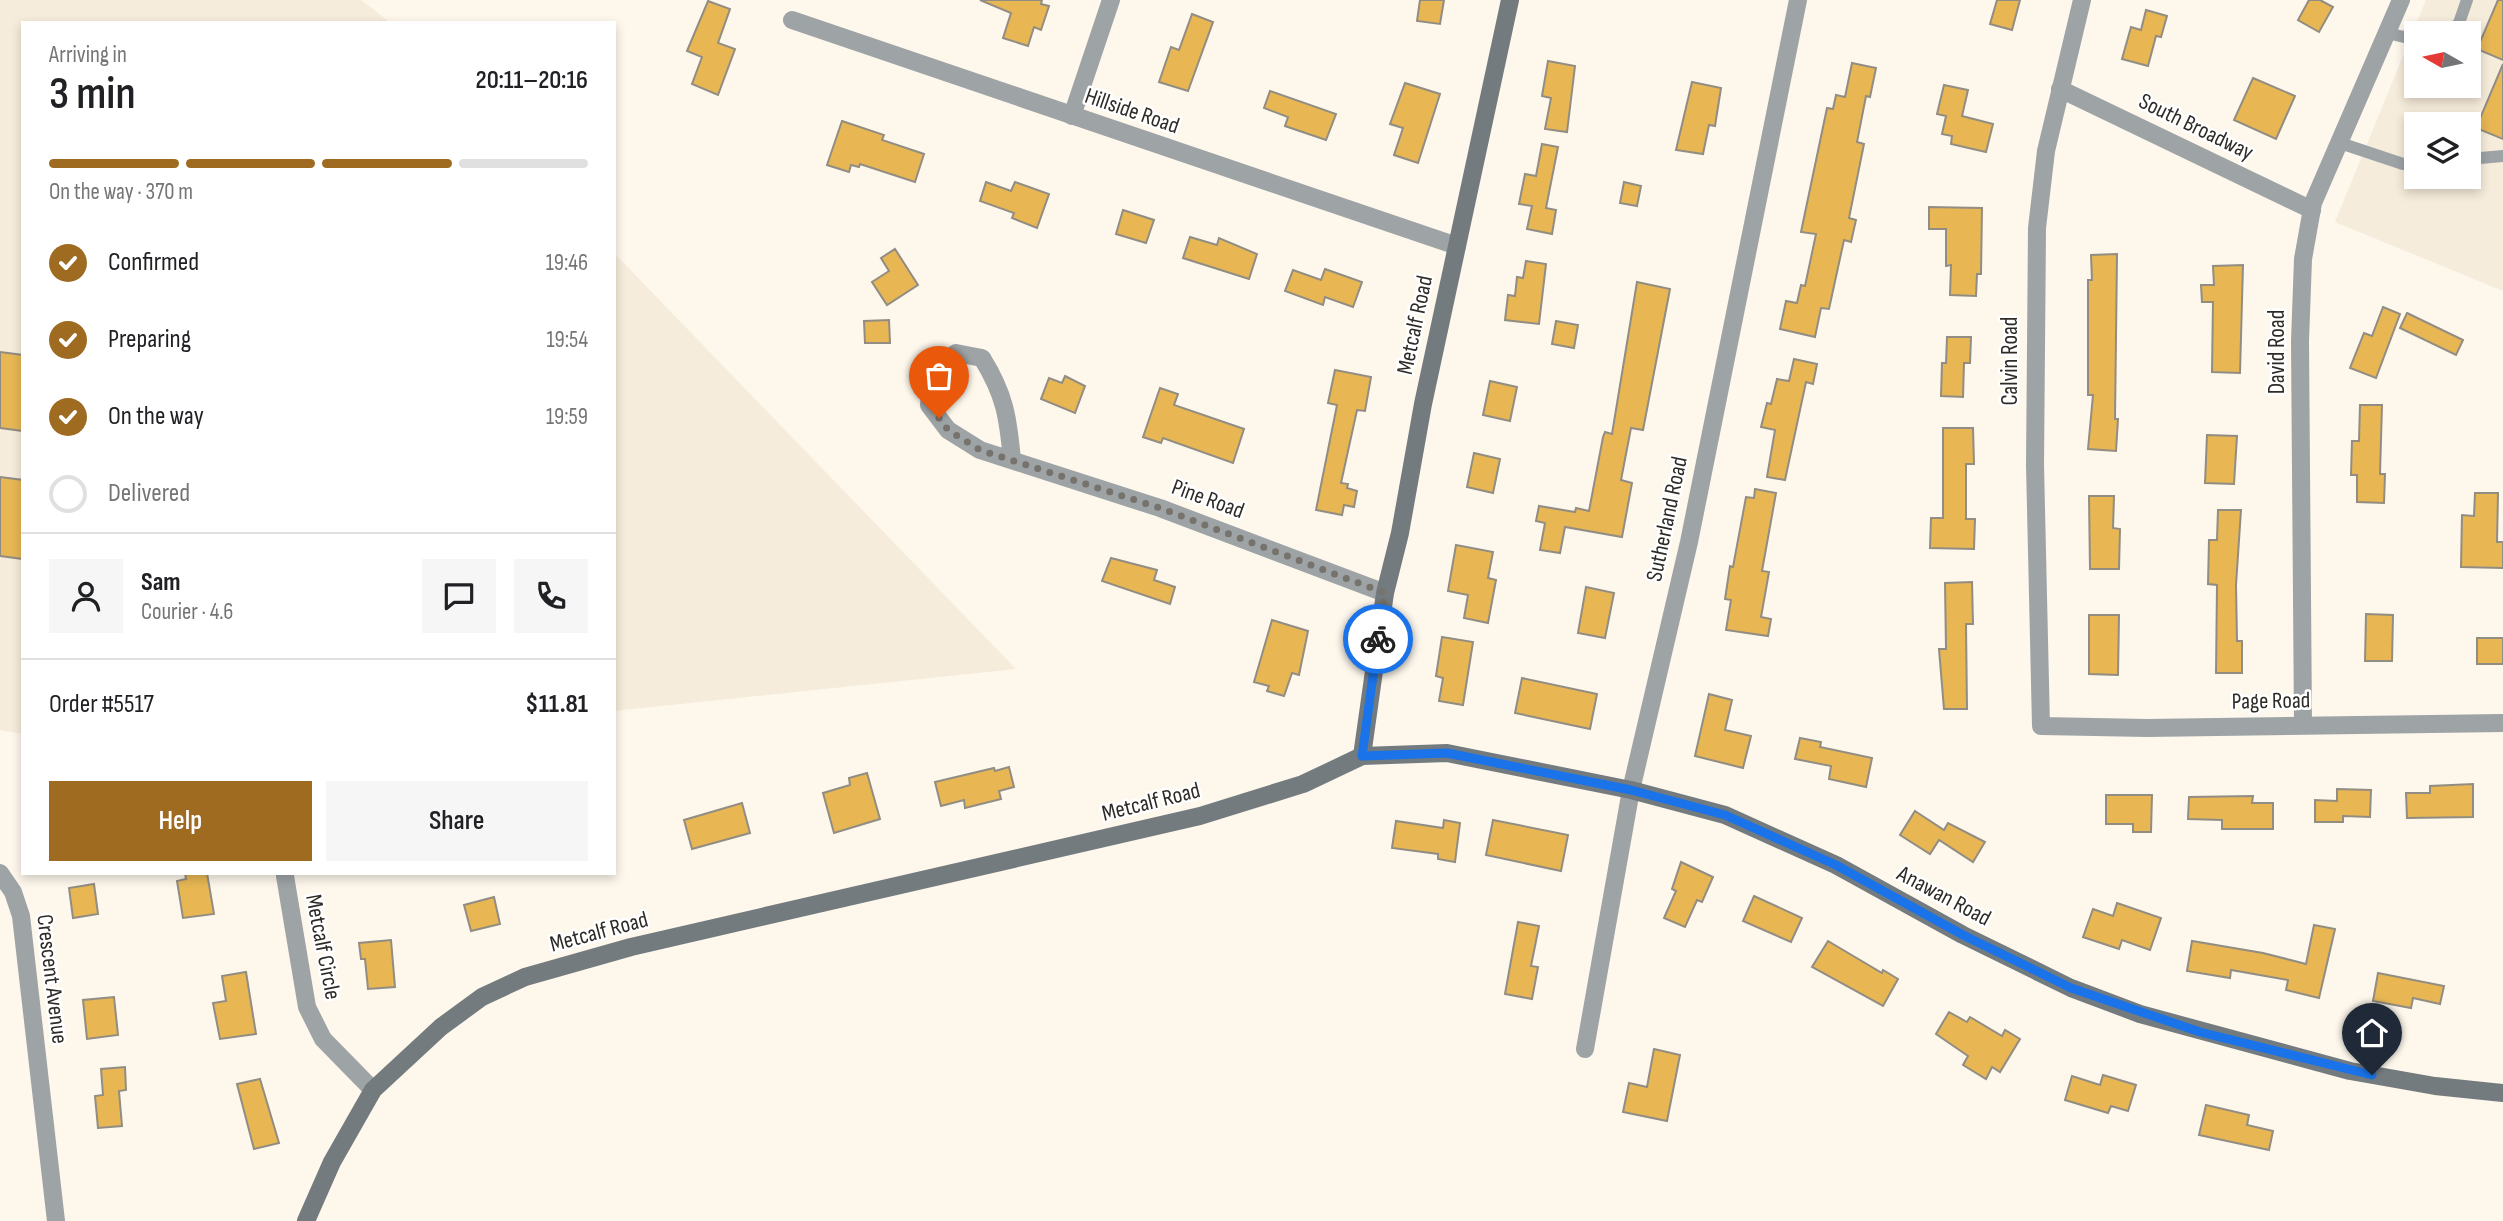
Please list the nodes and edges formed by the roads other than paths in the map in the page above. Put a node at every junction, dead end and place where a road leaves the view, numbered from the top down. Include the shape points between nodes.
1 (1111, 0) edge
2 (1510, 0) edge
3 (1798, 0) edge
4 (2082, 0) edge
5 (2401, 0) edge
6 (2467, 0) edge
7 (792, 20) dead end
8 (2458, 21) edge
9 (2388, 33) junction
10 (2404, 37) edge
11 (2060, 89) junction
12 (1072, 117) junction
13 (2340, 143) junction
14 (2503, 156) edge
15 (2481, 158) edge
16 (2404, 164) edge
17 (2312, 210) junction
18 (1457, 246) junction
19 (1012, 460) junction
20 (1385, 593) junction
21 (2503, 723) edge
22 (2303, 724) junction
23 (2041, 726) joint
24 (1362, 756) junction
25 (1631, 790) junction
26 (0, 873) edge
27 (285, 876) dead end
28 (1585, 1049) dead end
29 (373, 1090) junction
30 (2503, 1093) edge
31 (56, 1221) edge
32 (306, 1221) edge

1 - 12 street
2 - 18 street, Metcalf Road
3 - 25 street, Sutherland Road via 1689,542
4 - 11 street, Calvin Road
5 - 9 street, David Road
6 - 8 lane
7 - 12 street, Hillside Road
9 - 10 lane
9 - 13 street, David Road
11 - 17 street, South Broadway
11 - 23 street, Calvin Road via 2046,151 2037,228 2035,451
12 - 18 street, Hillside Road
13 - 16 lane
13 - 17 street, David Road
14 - 15 lane
17 - 22 street, David Road via 2303,258 2300,341
18 - 20 street, Metcalf Road
19 - 19 street, Pine Road via 980,450 948,430 929,405 932,373 956,354 982,358 1000,386
19 - 20 street, Pine Road via 1160,508
20 - 24 street, Metcalf Road
21 - 22 street, Page Road
22 - 23 street, Page Road via 2147,729
24 - 25 street, Anawan Road via 1447,753
24 - 29 street, Metcalf Road via 1303,784 1200,816 631,947 526,977 482,997 441,1027
25 - 28 street, Sutherland Road
25 - 30 street, Anawan Road via 1725,815 1778,837 1995,951 2071,988 2140,1014 2350,1071
26 - 31 street, Crescent Avenue via 21,916
27 - 29 street, Metcalf Circle via 307,1007 323,1039
29 - 32 street, Metcalf Road via 332,1162

